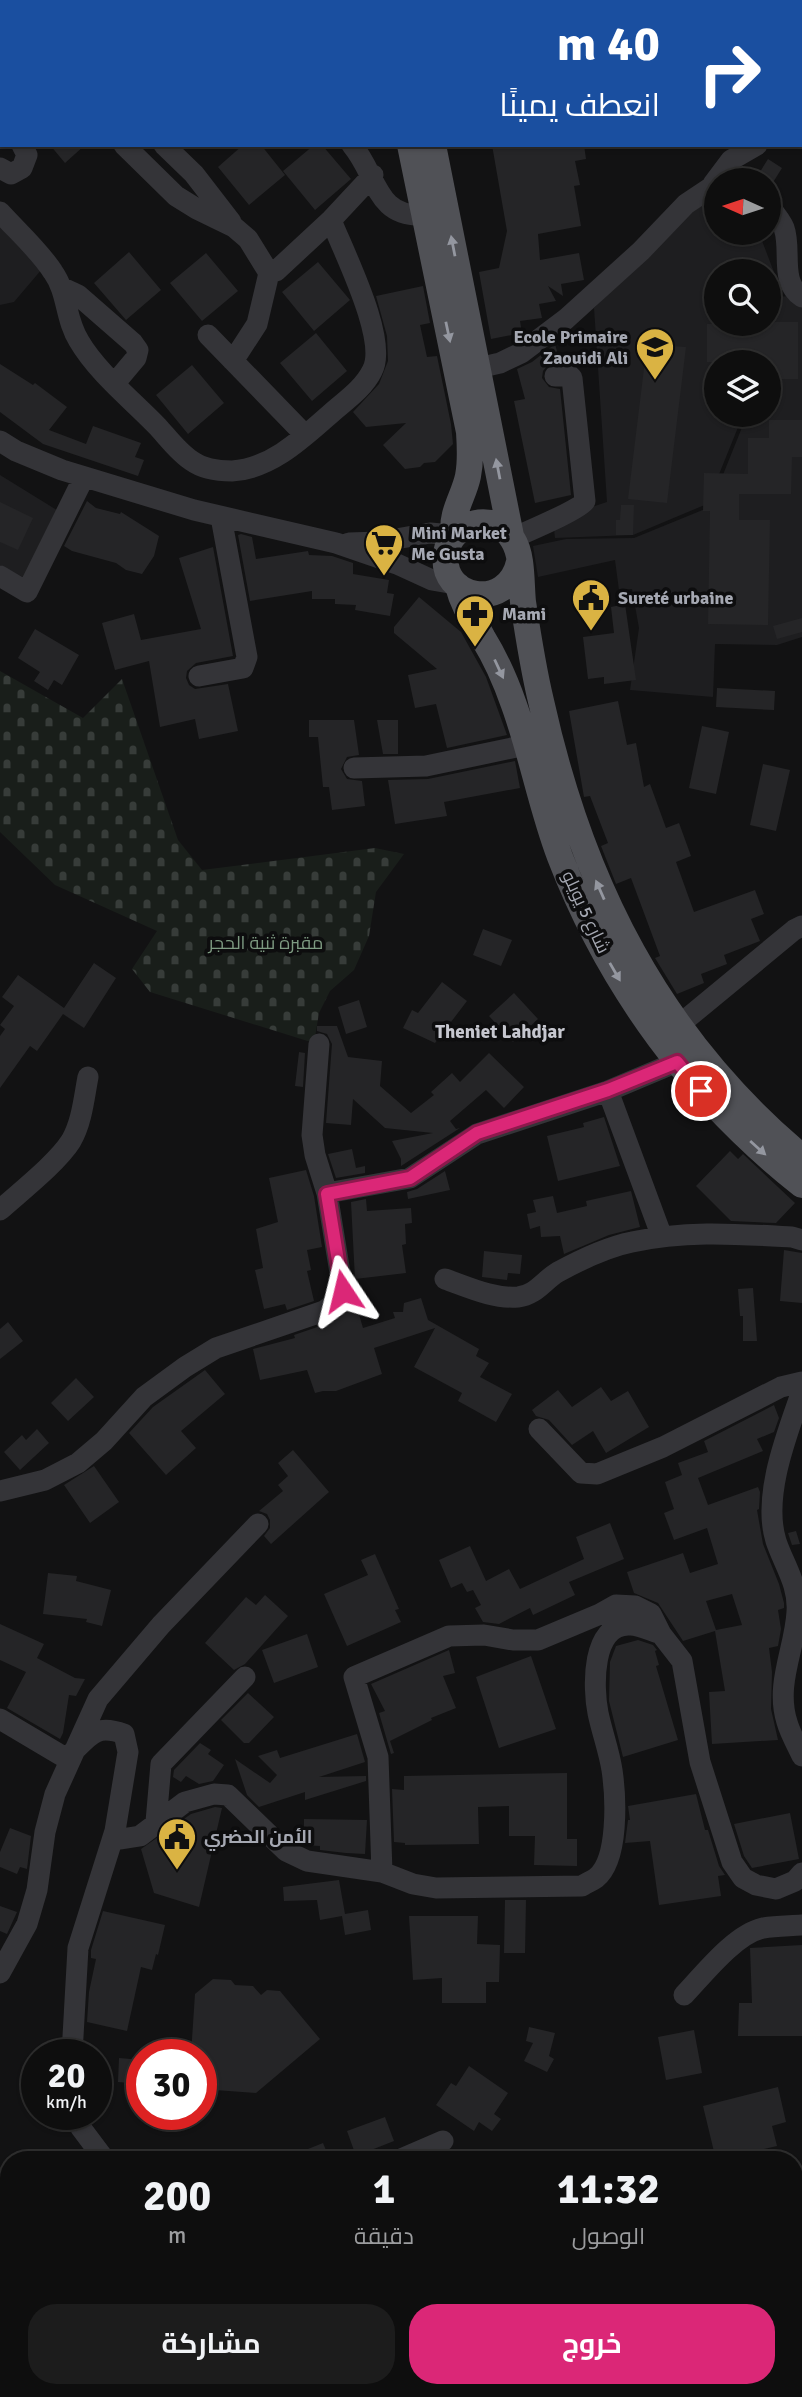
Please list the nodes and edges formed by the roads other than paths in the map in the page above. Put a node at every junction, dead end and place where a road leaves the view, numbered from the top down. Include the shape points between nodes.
1 (23, 147) edge
2 (126, 147) edge
3 (166, 147) edge
4 (353, 147) edge
5 (410, 147) edge
6 (433, 147) edge
7 (754, 147) edge
8 (725, 168) edge
9 (0, 169) edge
10 (373, 175) junction
11 (704, 191) edge
12 (0, 212) edge
13 (423, 215) junction
14 (331, 220) junction
15 (781, 224) edge
16 (234, 227) junction
17 (269, 274) junction
18 (63, 288) junction
19 (802, 297) edge
20 (208, 335) dead end
21 (233, 361) junction
22 (478, 368) junction
23 (555, 376) dead end
24 (115, 383) junction
25 (305, 435) junction
26 (0, 441) edge
27 (84, 477) junction
28 (221, 516) junction
29 (454, 535) junction
30 (336, 543) junction
31 (514, 545) junction
32 (0, 576) edge
33 (457, 585) junction
34 (199, 676) dead end
35 (526, 745) junction
36 (354, 768) dead end
37 (802, 926) edge
38 (679, 1025) junction
39 (319, 1044) dead end
40 (677, 1062) junction
41 (88, 1077) dead end
42 (608, 1090) junction
43 (802, 1157) edge
44 (802, 1185) edge
45 (327, 1194) junction
46 (0, 1210) edge
47 (662, 1237) junction
48 (802, 1240) edge
49 (445, 1279) dead end
50 (802, 1382) edge
51 (802, 1391) edge
52 (539, 1429) dead end
53 (0, 1491) edge
54 (258, 1524) dead end
55 (799, 1585) edge
56 (661, 1634) junction
57 (245, 1677) dead end
58 (0, 1718) edge
59 (71, 1756) junction
60 (802, 1756) edge
61 (156, 1822) junction
62 (115, 1830) junction
63 (382, 1872) junction
64 (802, 1873) edge
65 (802, 1925) edge
66 (0, 1973) edge
67 (684, 1995) dead end
68 (73, 2039) edge
69 (82, 2130) edge
70 (443, 2141) dead end
71 (98, 2151) edge
72 (420, 2151) edge

1 - 9 street via 27,155 22,168 11,174
2 - 16 street via 176,196
3 - 16 street via 194,174
4 - 10 street
5 - 13 main road
22 -> 6 main road
7 - 8 street
10 - 13 street via 393,210
10 - 14 street
11 - 22 street via 566,319 521,353
12 - 18 street via 53,270
13 -> 29 main road via 469,432 470,462 453,518
14 - 17 street
14 - 25 street via 374,327 378,353 374,369 359,390
15 - 19 street via 789,280
16 - 17 street via 248,239
17 - 21 street via 257,324
18 - 24 street via 78,341
18 - 24 street via 78,295 138,350
20 - 21 street
21 - 25 street
31 -> 22 main road
23 - 31 street via 572,376 585,501
24 - 25 street via 191,461 212,470 252,468
26 - 27 street via 16,452
27 - 28 street
27 - 32 street via 27,592
28 - 30 street
28 - 34 street via 247,657 243,668
29 - 30 street via 430,533
29 - 31 main road via 478,522 496,525
29 - 33 main road via 445,560
30 - 33 street
31 - 33 main road via 513,579 500,591 482,595
38 -> 31 main road via 602,895 566,800 539,692
33 -> 35 main road, شارع 5 يويلو via 466,611 507,684
35 - 36 street via 426,766
35 -> 40 main road, شارع 5 يويلو via 544,811 578,900 622,984
37 - 38 street
38 - 43 main road via 730,1089
39 - 45 street via 312,1135
40 - 42 street
40 -> 44 main road, شارع 5 يويلو via 727,1119
41 - 46 street via 82,1113 70,1141
42 - 45 street via 477,1133 410,1178
42 - 47 street
45 - 53 street via 343,1291 339,1300 324,1311 216,1348 144,1397 78,1463 45,1480
47 - 48 street via 719,1233
47 - 49 street via 629,1242 584,1259 520,1297 485,1293
50 - 52 street via 780,1387 663,1447 597,1474 581,1473
51 - 55 street via 786,1437 773,1511 776,1540
54 - 59 street via 97,1699
55 - 60 street via 783,1700
56 - 63 street via 628,1625 616,1628 607,1635 597,1657 598,1712 612,1771 614,1834 597,1877 582,1886 467,1889 413,1884
56 - 63 street via 651,1614 635,1606 616,1605 538,1640 449,1636 354,1677 378,1757
56 - 64 street via 682,1661 699,1762 732,1862 743,1878 776,1889
57 - 61 street via 161,1764
58 - 59 street
59 - 62 street via 93,1732 109,1728 124,1734 128,1752
59 - 66 street via 45,1832 27,1924
61 - 62 street via 140,1836 121,1839
61 - 63 street via 185,1802 228,1795 286,1851 307,1861
62 - 68 street via 78,1948
65 - 67 street via 750,1933
69 - 71 street
70 - 72 street

